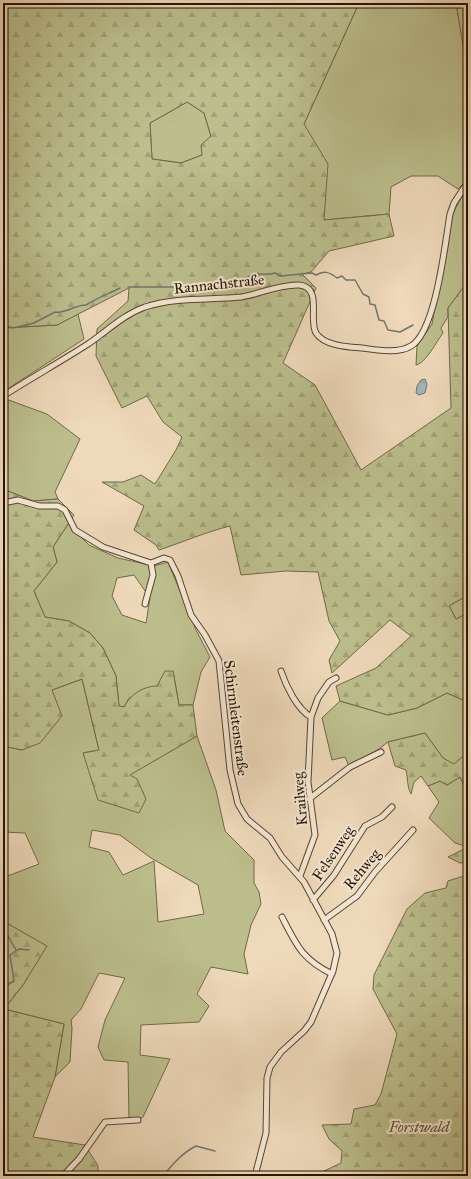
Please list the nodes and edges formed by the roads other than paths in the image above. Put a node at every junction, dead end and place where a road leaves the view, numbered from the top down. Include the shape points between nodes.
1 (468, 182) edge
2 (3, 396) edge
3 (3, 503) edge
4 (151, 563) junction
5 (146, 604) dead end
6 (281, 671) dead end
7 (336, 678) dead end
8 (311, 717) junction
9 (381, 752) dead end
10 (309, 799) junction
11 (392, 807) dead end
12 (413, 830) dead end
13 (300, 876) junction
14 (313, 900) junction
15 (282, 917) dead end
16 (324, 920) junction
17 (332, 974) junction
18 (138, 1120) dead end
19 (63, 1176) edge
20 (255, 1176) edge

1 - 2 street, Rannachstraße via 450,214 431,314 419,340 411,346 396,350 380,350 355,348 321,339 314,326 311,293 301,285 243,296 188,298 145,307 131,313 90,343
3 - 4 street, Schirmleitenstraße via 18,500 39,506 58,506 65,510 78,533 111,550
4 - 5 street via 153,574
4 - 13 street, Schirmleitenstraße via 164,558 170,560 191,615 205,634 219,661 230,770 238,804 247,819 270,838 282,857
6 - 8 street via 296,701
7 - 8 street, Krailweg via 329,682 318,698
8 - 10 street, Krailweg
9 - 10 street via 350,767
10 - 13 street, Krailweg via 315,835
11 - 14 street, Felsenweg via 382,817 364,826 334,875
12 - 16 street, Rehweg via 357,896
13 - 14 street, Schirmleitenstraße
14 - 16 street, Schirmleitenstraße
15 - 17 street via 303,955 316,966
16 - 17 street, Schirmleitenstraße via 332,934 337,953
17 - 20 street, Schirmleitenstraße via 311,1022 270,1067 267,1078 266,1133
18 - 19 street via 105,1122 79,1159

